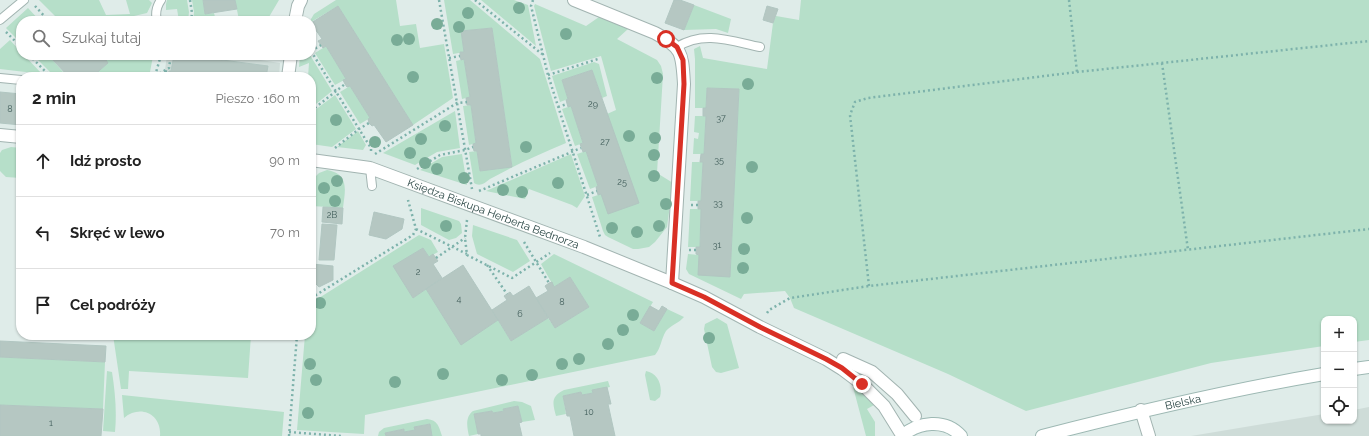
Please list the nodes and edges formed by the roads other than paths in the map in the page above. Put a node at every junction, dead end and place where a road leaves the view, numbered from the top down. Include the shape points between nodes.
1 (24, 0) edge
2 (160, 0) edge
3 (301, 0) edge
4 (574, 0) edge
5 (156, 16) edge
6 (296, 16) edge
7 (1, 24) edge
8 (677, 47) junction
9 (760, 47) dead end
10 (290, 60) edge
11 (289, 72) edge
12 (0, 78) edge
13 (16, 80) edge
14 (0, 135) edge
15 (16, 137) edge
16 (316, 161) edge
17 (370, 168) junction
18 (372, 186) dead end
19 (672, 283) junction
20 (843, 359) dead end
21 (1369, 367) edge
22 (1357, 369) edge
23 (1321, 374) edge
24 (1141, 410) junction
25 (915, 416) dead end
26 (902, 436) edge
27 (961, 436) edge
28 (1042, 436) edge
29 (1149, 436) edge

1 - 7 lane
2 - 5 lane
3 - 6 street
4 - 8 street via 655,32
8 - 9 lane via 698,38 713,38
8 - 19 street via 683,60 684,84
10 - 11 street
12 - 13 lane
14 - 15 street
16 - 17 street, Księdza Biskupa Herberta Bednorza
17 - 18 lane
17 - 19 street, Księdza Biskupa Herberta Bednorza via 584,247
19 - 26 street, Księdza Biskupa Herberta Bednorza via 842,368 884,406
20 - 25 street via 872,372 897,394
21 - 22 street
23 - 24 street, Bielska
24 - 28 street, Bielska
24 - 29 street
26 - 27 street via 922,425 935,424 948,427

